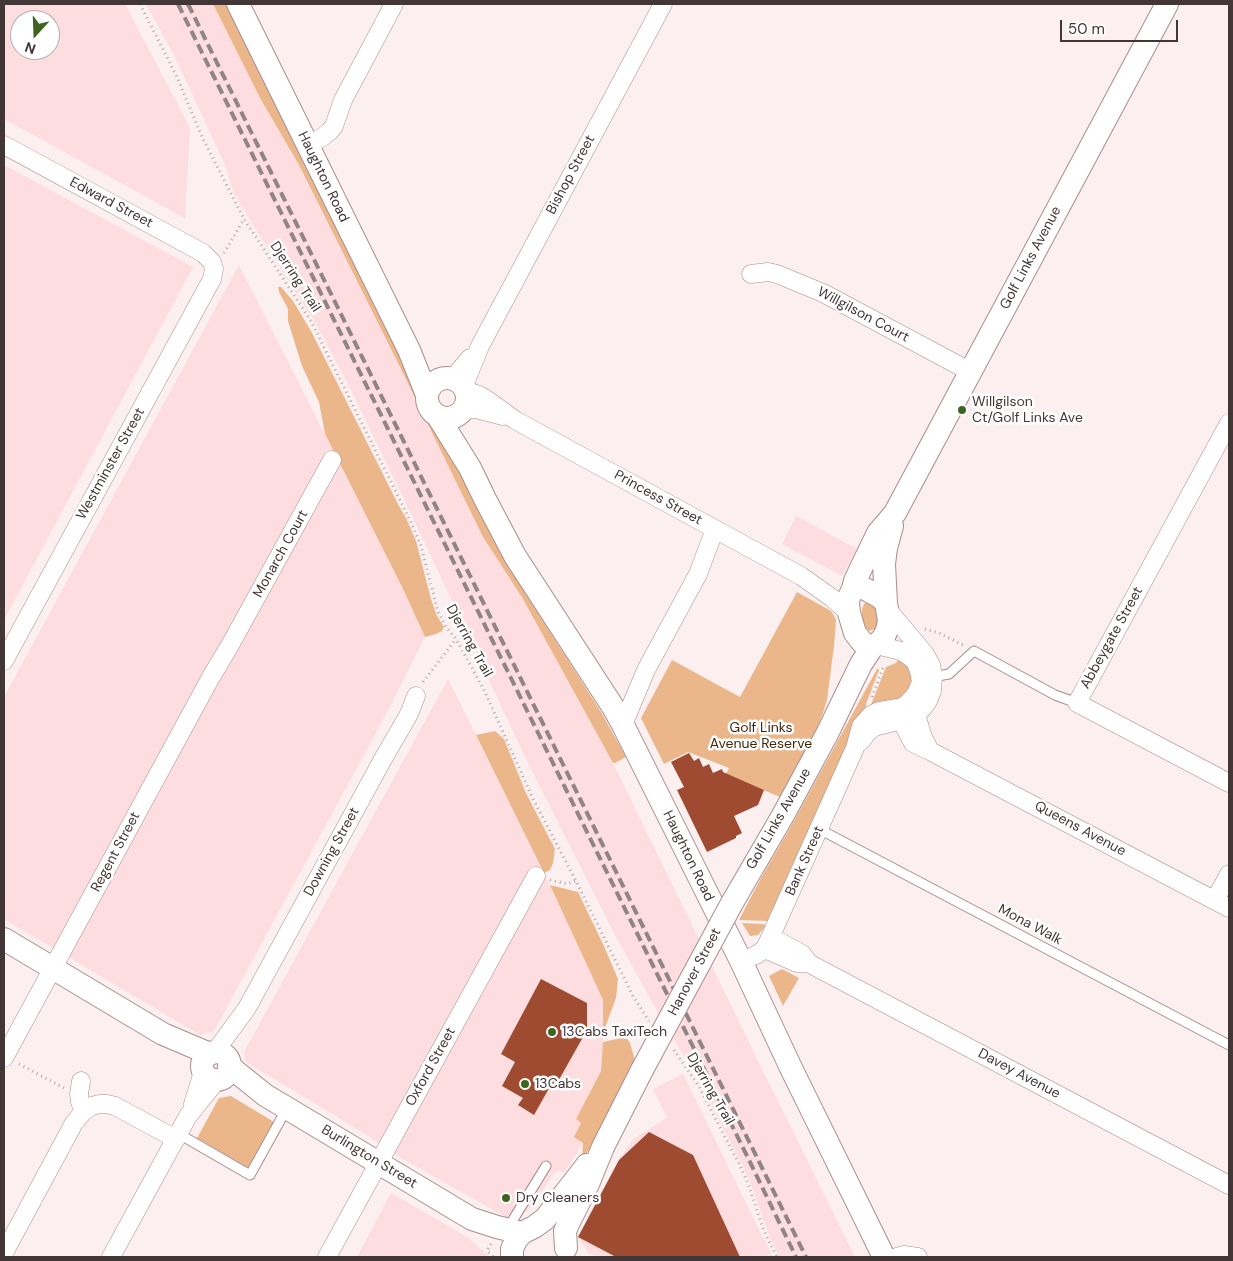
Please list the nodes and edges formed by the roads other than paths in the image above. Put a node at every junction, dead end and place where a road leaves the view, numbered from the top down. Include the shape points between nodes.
1 (238, 4) edge
2 (394, 4) edge
3 (663, 4) edge
4 (1167, 4) edge
5 (306, 141) junction
6 (4, 145) edge
7 (213, 264) joint
8 (751, 274) dead end
9 (971, 372) junction
10 (451, 397) junction
11 (1229, 423) edge
12 (332, 460) dead end
13 (896, 513) junction
14 (721, 532) junction
15 (801, 576) junction
16 (853, 590) junction
17 (887, 606) junction
18 (852, 623) junction
19 (229, 647) joint
20 (878, 652) junction
21 (4, 661) edge
22 (927, 677) junction
23 (416, 696) road end
24 (1077, 702) junction
25 (907, 712) junction
26 (618, 716) junction
27 (827, 734) junction
28 (1229, 783) edge
29 (819, 829) junction
30 (1229, 874) edge
31 (536, 876) road end
32 (732, 903) joint
33 (1222, 904) edge
34 (4, 939) edge
35 (768, 943) junction
36 (741, 962) junction
37 (53, 968) junction
38 (1229, 1046) edge
39 (4, 1057) edge
40 (215, 1066) junction
41 (80, 1087) road end
42 (287, 1108) junction
43 (84, 1111) junction
44 (177, 1137) junction
45 (603, 1147) junction
46 (379, 1162) junction
47 (546, 1166) dead end
48 (1229, 1185) edge
49 (472, 1219) junction
50 (521, 1230) junction
51 (4, 1253) edge
52 (566, 1253) edge
53 (111, 1257) edge
54 (327, 1257) edge
55 (511, 1257) edge
56 (884, 1257) edge
57 (897, 1257) edge
58 (918, 1257) edge

1 - 5 street, Haughton Road
2 - 5 street via 330,131
3 - 10 street, Bishop Street
4 - 9 street, Golf Links Avenue
5 - 10 street, Haughton Road via 409,350
6 - 7 street, Edward Street via 194,248
7 - 21 street, Westminster Street via 212,279
8 - 9 street, Willgilson Court via 768,272 807,286
9 - 13 street, Golf Links Avenue
10 - 14 street, Princess Street via 479,395 515,420
10 - 26 street, Haughton Road via 470,468 489,507 515,556
11 - 24 street, Abbeygate Street
12 - 19 street, Monarch Court
13 - 16 street, Golf Links Avenue via 878,533
13 - 17 street, Golf Links Avenue via 886,548
14 - 15 street, Princess Street
14 - 26 street
15 - 16 street, Princess Street
15 - 18 street, Princess Street via 832,598
16 - 17 street via 863,588 880,597
16 - 18 street, Golf Links Avenue via 848,603
17 - 20 street, Golf Links Avenue via 888,627
17 - 22 street via 926,654 931,665
18 - 20 street via 862,642
18 - 27 street, Golf Links Avenue via 853,645
19 - 37 street, Regent Street
20 - 22 street via 896,650 910,657
20 - 27 street, Golf Links Avenue via 861,664
22 - 24 lane via 949,674 974,651 1055,695
22 - 25 street via 932,691 928,701 923,708
23 - 40 street, Downing Street
24 - 28 street, Abbeygate Street
25 - 29 street, Bank Street via 868,732 856,748
25 - 33 street, Queens Avenue via 904,726 913,743
26 - 36 street, Haughton Road
27 - 32 street, Golf Links Avenue
29 - 35 street, Bank Street
29 - 38 lane, Mona Walk
30 - 33 street
31 - 46 street, Oxford Street
32 - 45 street, Hanover Street, bridge
34 - 37 street, Burlington Street
35 - 36 street via 756,955
35 - 48 street, Davey Avenue via 802,954 809,963
36 - 56 street, Haughton Road
37 - 39 street, Regent Street
37 - 40 street, Burlington Street
40 - 42 street, Burlington Street
40 - 44 street, Downing Street
41 - 43 street
42 - 44 lane via 250,1175
42 - 46 street, Burlington Street
43 - 44 street via 100,1104 115,1106
43 - 51 street via 74,1123
44 - 53 street, Downing Street
45 - 50 street, Hanover Street via 545,1219
45 - 52 street, Hanover Street via 569,1222
46 - 49 street, Burlington Street
46 - 54 street, Oxford Street
47 - 50 lane via 511,1223
49 - 50 street, Burlington Street
49 - 55 street, Burlington Street
50 - 52 street, Burlington Street via 550,1229 563,1240
50 - 55 street
57 - 58 street

